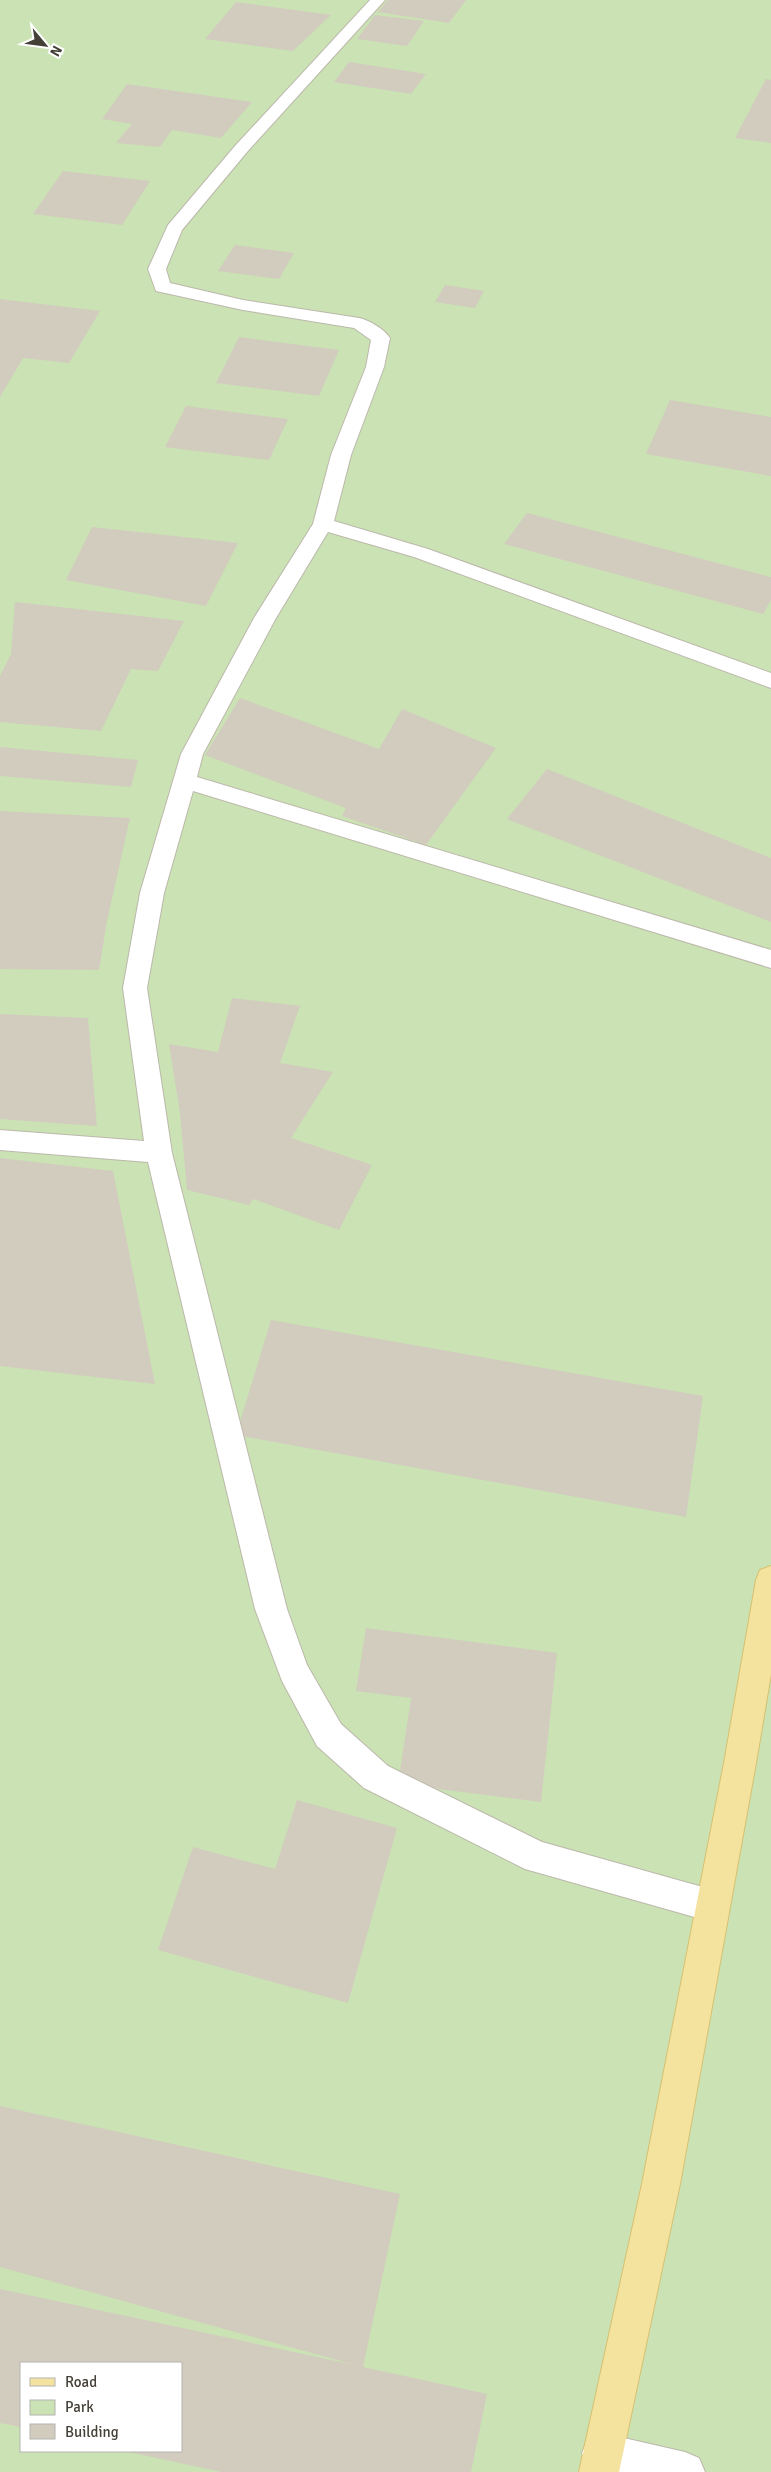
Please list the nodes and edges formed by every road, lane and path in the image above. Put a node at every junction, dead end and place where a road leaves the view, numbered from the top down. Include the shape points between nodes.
1 (378, 0) edge
2 (323, 524) junction
3 (771, 681) edge
4 (184, 781) junction
5 (771, 959) edge
6 (0, 1140) edge
7 (159, 1153) junction
8 (771, 1580) edge
9 (712, 1905) junction
10 (601, 2463) edge
11 (685, 2472) edge

1 - 2 street via 204,192 174,229 156,269 162,287 243,305 359,323 381,338 375,367 341,455
2 - 3 street via 422,553
2 - 4 street via 264,618 192,754
4 - 5 street
4 - 7 street via 152,893 135,988
6 - 7 street
7 - 9 street via 271,1609 293,1671 329,1736 376,1777 537,1857
8 - 9 main road
9 - 10 main road via 661,2184
10 - 11 street

